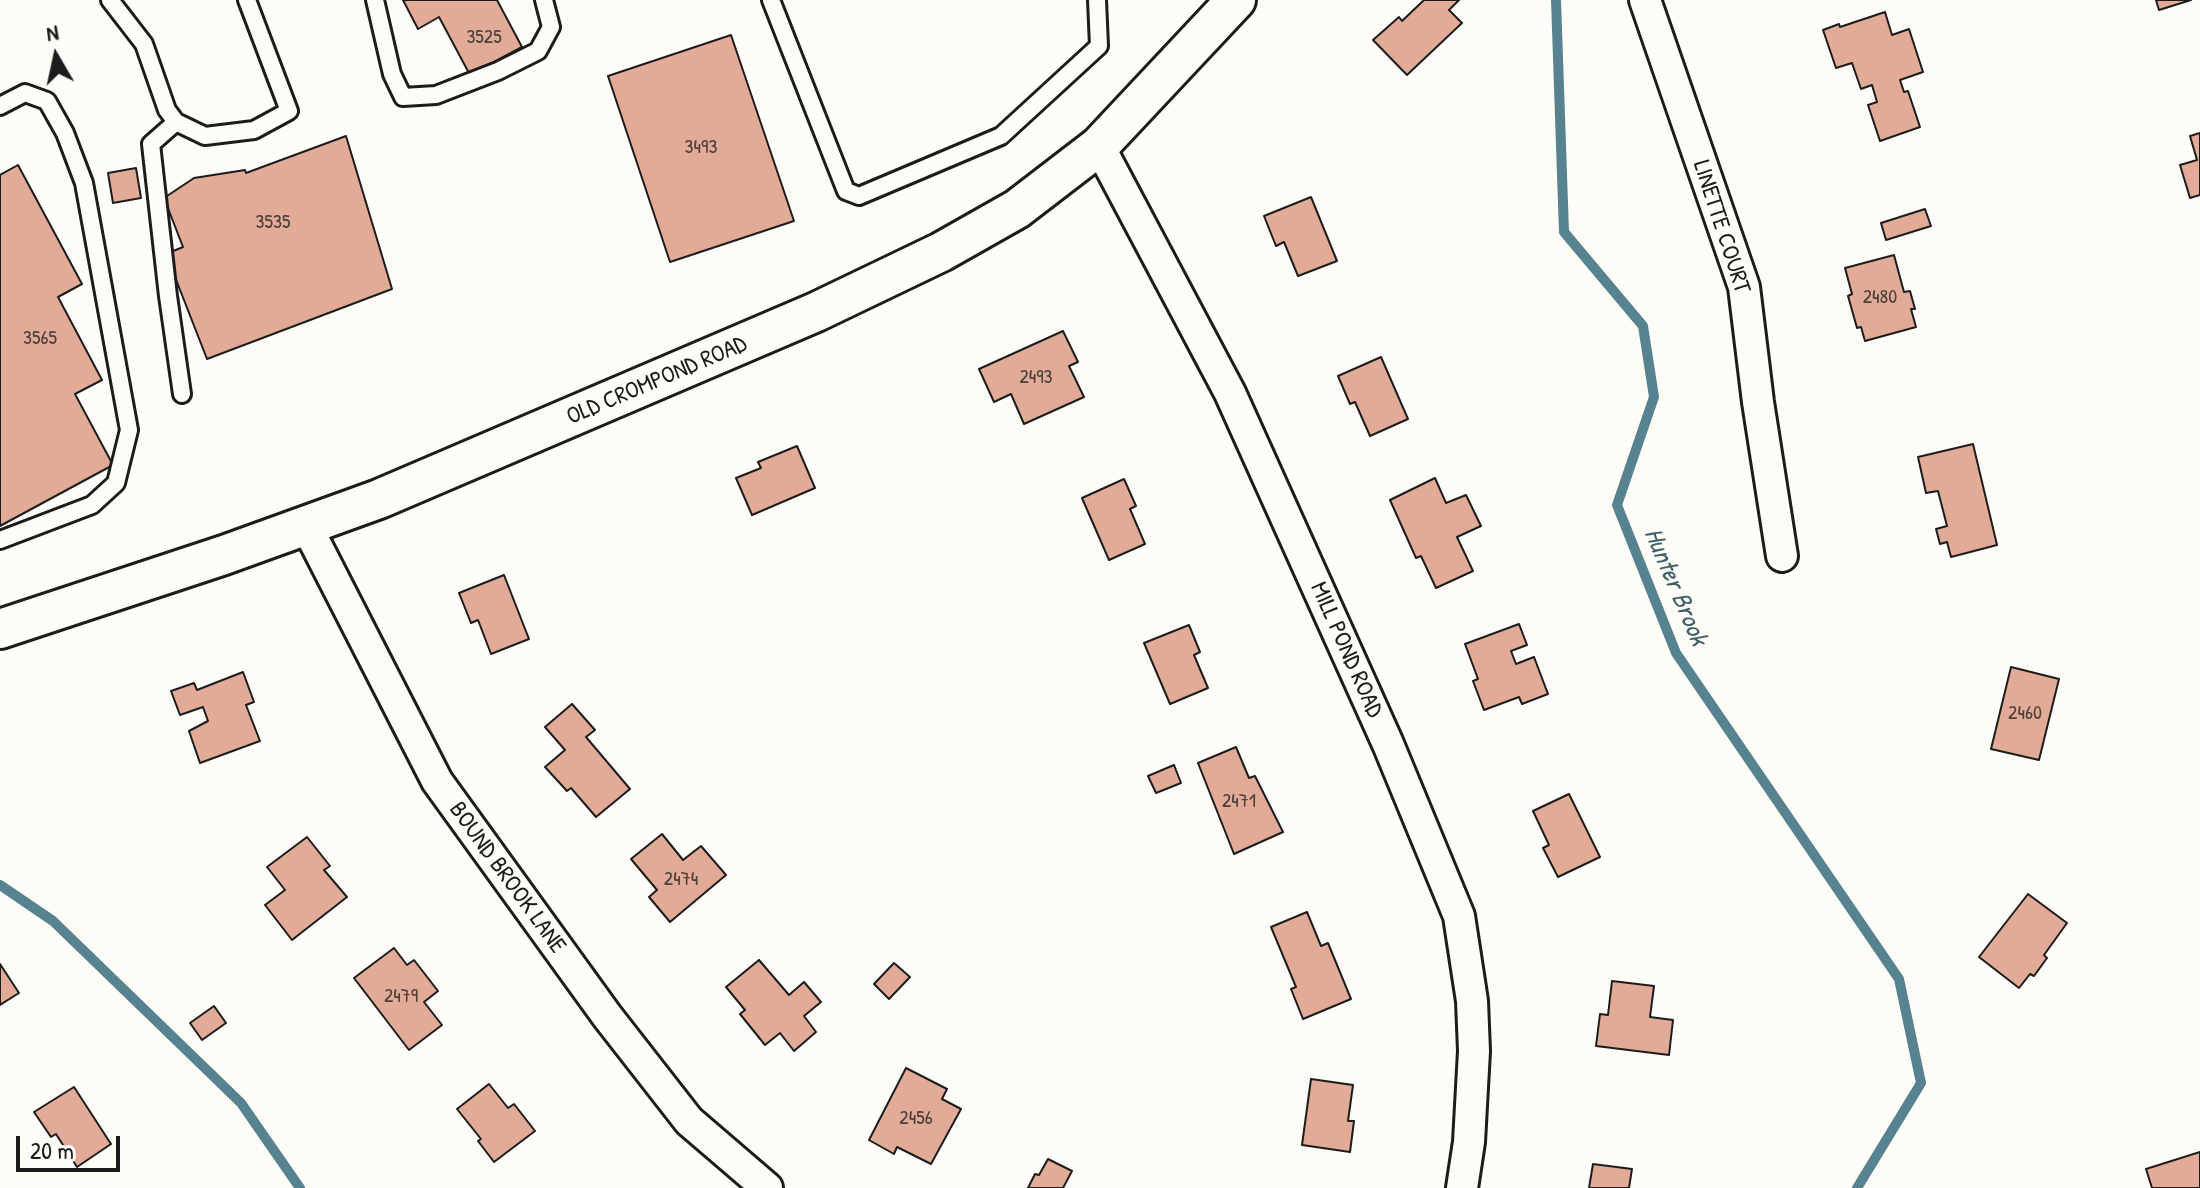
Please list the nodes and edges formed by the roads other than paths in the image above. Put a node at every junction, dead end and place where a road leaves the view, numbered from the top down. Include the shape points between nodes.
1 (110, 0) edge
2 (247, 0) edge
3 (375, 0) edge
4 (544, 0) edge
5 (771, 0) edge
6 (1097, 0) edge
7 (1236, 0) edge
8 (1645, 0) edge
9 (0, 106) edge
10 (176, 122) junction
11 (1099, 146) junction
12 (182, 394) dead end
13 (306, 525) junction
14 (0, 540) edge
15 (1782, 556) dead end
16 (0, 629) edge
17 (767, 1188) edge
18 (1462, 1188) edge

1 - 10 lane via 144,44
2 - 10 lane via 289,111 254,130 205,136
3 - 4 lane via 392,74 403,97 436,95 538,51 551,27
5 - 6 lane via 846,191 859,196 1001,136 1099,46
7 - 11 street, OLD CROMPOND ROAD
8 - 15 street, LINETTE COURT via 1744,287
9 - 14 lane via 25,93 47,101 65,133 84,183 129,430 116,483 92,505
10 - 12 lane via 151,144
11 - 13 street, OLD CROMPOND ROAD via 1017,209 816,312 504,447
11 - 18 street, MILL POND ROAD via 1230,393 1459,916 1474,1051
13 - 16 street, OLD CROMPOND ROAD
13 - 17 street, BOUND BROOK LANE via 437,781 689,1121

